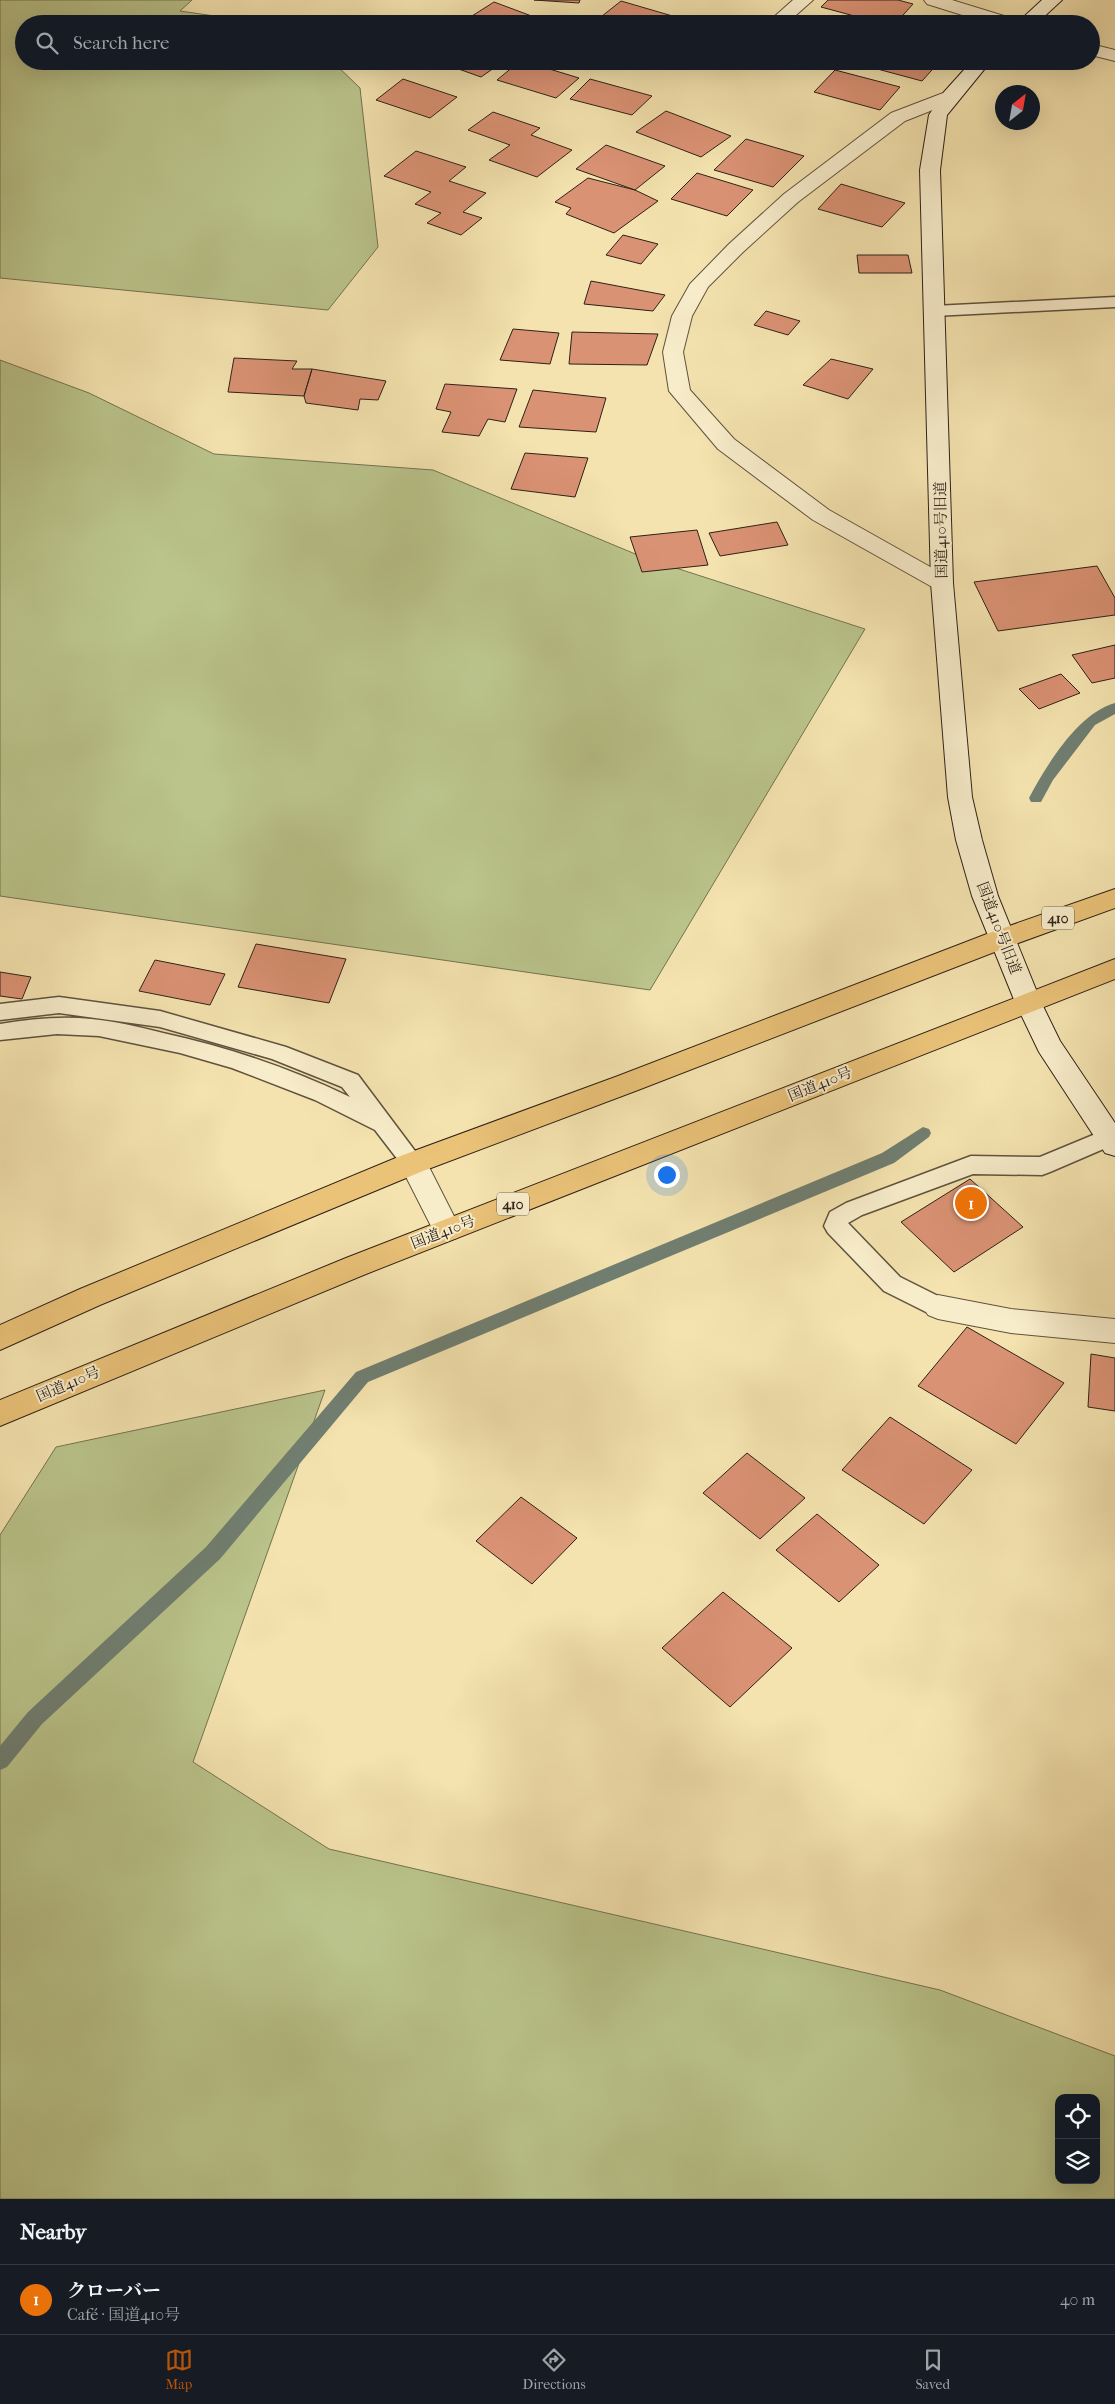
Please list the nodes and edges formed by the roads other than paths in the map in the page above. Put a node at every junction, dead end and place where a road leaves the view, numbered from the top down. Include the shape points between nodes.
1 (804, 0) edge
2 (933, 0) edge
3 (1053, 0) edge
4 (786, 15) edge
5 (981, 15) edge
6 (1036, 15) edge
7 (1100, 52) edge
8 (1115, 56) edge
9 (974, 70) edge
10 (951, 96) junction
11 (1115, 302) edge
12 (934, 311) junction
13 (942, 583) junction
14 (1115, 898) edge
15 (1001, 939) junction
16 (1115, 969) edge
17 (1028, 1002) junction
18 (0, 1012) edge
19 (0, 1032) edge
20 (387, 1129) junction
21 (1113, 1141) edge
22 (413, 1163) junction
23 (447, 1230) junction
24 (938, 1307) joint
25 (1115, 1331) edge
26 (0, 1338) edge
27 (0, 1413) edge

1 - 4 street
2 - 5 street
3 - 6 street
7 - 8 street
9 - 10 street, 国道410号旧道
10 - 12 street, 国道410号旧道 via 938,115 930,170
10 - 13 street via 898,116 791,198 736,248 700,284 682,316 673,352 680,391 726,444 821,516
11 - 12 lane
12 - 13 street, 国道410号旧道
13 - 15 street, 国道410号旧道 via 960,797 985,896
14 - 15 highway, 410
15 - 17 street, 国道410号旧道
15 - 22 highway, 410
16 - 17 highway, 410
17 - 21 street, 国道410号旧道 via 1049,1045
17 - 23 highway, 国道410号 / 410
18 - 20 lane via 59,1005 105,1010 160,1019 243,1042 350,1082
19 - 20 lane via 55,1026 92,1027 181,1044 268,1071 353,1108
20 - 22 lane
21 - 24 lane via 1042,1166 971,1165 838,1218 836,1226 892,1284
22 - 23 street
22 - 26 highway, 410
23 - 27 highway, 国道410号 / 410
24 - 25 street via 1012,1321

